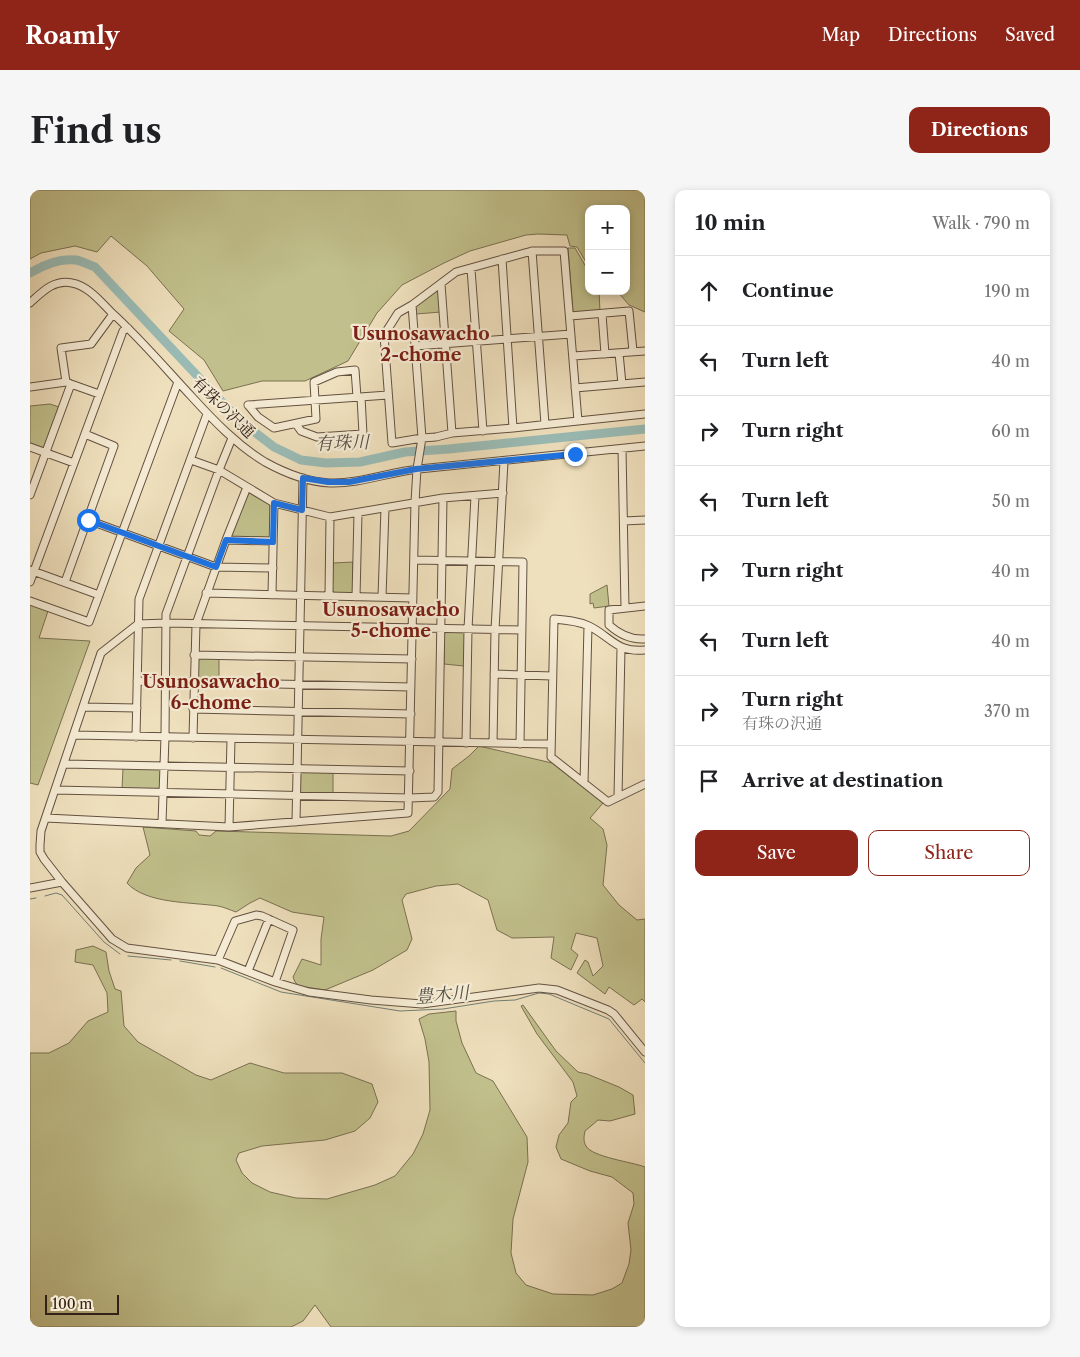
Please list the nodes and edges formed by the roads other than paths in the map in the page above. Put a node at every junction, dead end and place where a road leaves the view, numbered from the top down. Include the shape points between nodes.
1 (532, 251) junction
2 (502, 259) junction
3 (471, 269) junction
4 (441, 284) junction
5 (30, 303) edge
6 (412, 305) junction
7 (113, 314) junction
8 (602, 314) junction
9 (570, 316) junction
10 (128, 328) junction
11 (571, 334) junction
12 (539, 337) junction
13 (507, 339) junction
14 (476, 341) junction
15 (445, 344) junction
16 (415, 346) junction
17 (633, 351) junction
18 (645, 351) edge
19 (619, 353) junction
20 (605, 354) junction
21 (573, 356) junction
22 (178, 382) junction
23 (645, 382) edge
24 (68, 383) junction
25 (622, 384) junction
26 (30, 387) edge
27 (575, 388) junction
28 (99, 394) junction
29 (388, 395) junction
30 (359, 397) junction
31 (315, 400) junction
32 (208, 414) junction
33 (645, 414) edge
34 (578, 420) junction
35 (296, 424) junction
36 (545, 424) junction
37 (513, 428) junction
38 (483, 431) junction
39 (452, 433) junction
40 (85, 434) junction
41 (232, 438) junction
42 (421, 440) junction
43 (645, 446) edge
44 (30, 447) edge
45 (622, 448) junction
46 (45, 453) junction
47 (191, 460) junction
48 (504, 461) junction
49 (74, 464) junction
50 (416, 469) junction
51 (219, 470) junction
52 (303, 478) junction
53 (247, 487) junction
54 (502, 493) junction
55 (30, 495) edge
56 (475, 496) junction
57 (443, 498) junction
58 (415, 502) junction
59 (274, 503) junction
60 (385, 508) junction
61 (302, 510) junction
62 (358, 513) junction
63 (330, 518) junction
64 (88, 520) junction
65 (645, 520) edge
66 (624, 522) junction
67 (122, 532) junction
68 (226, 540) junction
69 (273, 542) junction
70 (159, 546) junction
71 (187, 557) junction
72 (414, 560) junction
73 (442, 561) junction
74 (471, 561) junction
75 (499, 561) junction
76 (216, 567) junction
77 (273, 568) junction
78 (32, 570) edge
79 (30, 582) edge
80 (65, 582) junction
81 (206, 594) junction
82 (99, 595) junction
83 (272, 595) junction
84 (300, 596) junction
85 (329, 596) junction
86 (356, 597) junction
87 (382, 598) junction
88 (413, 598) junction
89 (30, 601) edge
90 (645, 606) edge
91 (625, 608) junction
92 (167, 623) junction
93 (138, 624) junction
94 (196, 624) junction
95 (300, 626) junction
96 (588, 626) junction
97 (413, 628) junction
98 (441, 628) junction
99 (468, 629) junction
100 (495, 630) junction
101 (522, 630) junction
102 (645, 639) edge
103 (621, 648) junction
104 (645, 650) edge
105 (194, 655) junction
106 (300, 657) junction
107 (412, 658) junction
108 (494, 674) junction
109 (521, 675) junction
110 (552, 676) junction
111 (137, 681) junction
112 (165, 682) junction
113 (194, 682) junction
114 (299, 684) junction
115 (411, 687) junction
116 (83, 707) junction
117 (137, 708) junction
118 (193, 710) junction
119 (298, 712) junction
120 (410, 714) junction
121 (74, 735) junction
122 (136, 737) junction
123 (165, 737) junction
124 (193, 738) junction
125 (231, 739) junction
126 (298, 740) junction
127 (410, 742) junction
128 (439, 743) junction
129 (466, 743) junction
130 (493, 743) junction
131 (520, 744) junction
132 (551, 744) junction
133 (65, 764) junction
134 (164, 766) junction
135 (230, 767) junction
136 (297, 768) junction
137 (410, 770) junction
138 (584, 783) junction
139 (645, 784) edge
140 (56, 790) junction
141 (163, 793) junction
142 (230, 794) junction
143 (297, 795) junction
144 (618, 797) junction
145 (410, 798) junction
146 (46, 818) junction
147 (296, 822) junction
148 (162, 823) junction
149 (229, 827) junction
150 (62, 882) junction
151 (30, 888) edge
152 (269, 920) junction
153 (218, 960) junction
154 (248, 971) junction
155 (275, 982) junction
156 (645, 1052) edge

1 - 2 street
1 - 9 street via 564,251
1 - 12 street
2 - 3 street
2 - 13 street
3 - 4 street via 456,272
3 - 14 street
4 - 6 street
4 - 15 street
5 - 7 street, 有珠の沢通 via 46,288 70,282 81,286
6 - 16 street
6 - 29 street via 398,313 384,335
7 - 10 street, 有珠の沢通
7 - 24 street via 91,344 61,348
8 - 9 street
8 - 17 street via 629,311
8 - 20 street
9 - 11 street
10 - 22 street, 有珠の沢通
10 - 28 street via 123,331
11 - 12 street
11 - 21 street
12 - 13 street
12 - 36 street
13 - 14 street
13 - 37 street
14 - 15 street
14 - 38 street
15 - 16 street
15 - 39 street
16 - 42 street
17 - 18 street
17 - 19 street
19 - 20 street
19 - 25 street
20 - 21 street
21 - 27 street
22 - 32 street, 有珠の沢通
22 - 67 street
23 - 25 street
24 - 26 street
24 - 28 street
24 - 46 street
25 - 27 street
27 - 34 street
28 - 40 street
29 - 30 street
29 - 42 street via 392,443
30 - 31 street
30 - 31 street via 355,370 337,372 314,382
30 - 35 street via 363,434 317,437 301,431
31 - 35 street via 316,419
31 - 35 street via 248,405 258,418 274,428
32 - 41 street, 有珠の沢通
32 - 47 street
33 - 34 street
34 - 36 street
36 - 37 street
37 - 38 street
38 - 39 street
39 - 42 street
40 - 49 street
40 - 64 street via 114,446
41 - 51 street
41 - 52 street, 有珠の沢通 via 272,466
42 - 50 street
43 - 45 street, 有珠の沢通
44 - 46 street
45 - 48 street, 有珠の沢通
45 - 66 street
46 - 49 street
46 - 55 street
47 - 51 street
47 - 70 street
48 - 50 street, 有珠の沢通
48 - 54 street
49 - 78 street
50 - 52 street, 有珠の沢通 via 349,482
50 - 58 street
51 - 53 street
51 - 71 street
52 - 61 street
53 - 59 street
53 - 68 street
54 - 56 street
54 - 75 street
56 - 57 street
56 - 74 street
57 - 58 street
57 - 73 street
58 - 60 street
58 - 72 street
59 - 61 street
59 - 69 street
60 - 62 street
60 - 87 street
61 - 63 street
61 - 84 street
62 - 63 street
62 - 86 street
63 - 85 street
64 - 67 street
64 - 80 street
65 - 66 street
66 - 91 street
67 - 70 street
67 - 82 street
68 - 69 street
68 - 76 street
69 - 77 street
70 - 71 street
70 - 93 street via 139,599
71 - 76 street
71 - 92 street via 166,614
72 - 73 street
72 - 88 street
73 - 74 street
73 - 98 street
74 - 75 street
74 - 99 street
75 - 100 street
75 - 101 street via 524,562
76 - 77 street
76 - 81 street
77 - 83 street
78 - 79 street
78 - 80 street
80 - 82 street
81 - 83 street
81 - 94 street
82 - 89 street via 89,622
83 - 84 street
84 - 85 street
84 - 95 street
85 - 86 street
86 - 87 street
87 - 88 street
88 - 97 street
90 - 91 street
91 - 102 street via 609,610 609,625 630,638
92 - 93 street
92 - 94 street
92 - 112 street
93 - 111 street
93 - 116 street via 101,653
94 - 95 street
94 - 105 street
95 - 97 street
95 - 106 street
96 - 103 street
96 - 110 street via 554,620
96 - 138 street
97 - 98 street
97 - 107 street
98 - 99 street
98 - 128 street
99 - 100 street
99 - 129 street
100 - 101 street
100 - 108 street
101 - 109 street
103 - 104 street
103 - 144 street
105 - 106 street
105 - 113 street
106 - 107 street
106 - 114 street
107 - 115 street
108 - 109 street
108 - 130 street
109 - 110 street
109 - 131 street
110 - 132 street
111 - 112 street
111 - 117 street
112 - 113 street
112 - 123 street
113 - 114 street
113 - 118 street
114 - 115 street
114 - 119 street
115 - 120 street
116 - 117 street
116 - 121 street
117 - 122 street
118 - 119 street
118 - 124 street
119 - 120 street
119 - 126 street
120 - 127 street
121 - 122 street
121 - 133 street
122 - 123 street
123 - 124 street
123 - 134 street
124 - 125 street
125 - 126 street
125 - 135 street
126 - 127 street
126 - 136 street
127 - 128 street
127 - 137 street
128 - 129 street
128 - 145 street via 438,792 434,797
129 - 130 street
130 - 131 street
131 - 132 street
132 - 138 street via 551,757
133 - 134 street
133 - 140 street
134 - 135 street
134 - 141 street
135 - 136 street
135 - 142 street
136 - 137 street
136 - 143 street
137 - 145 street
138 - 144 street via 608,802
139 - 144 street
140 - 141 street
140 - 146 street
141 - 142 street
141 - 148 street
142 - 143 street
142 - 149 street
143 - 145 street
143 - 147 street
145 - 147 street via 408,813
146 - 148 street
146 - 150 street via 40,852
147 - 149 street
148 - 149 street
150 - 151 street
150 - 153 street via 112,939 127,948
152 - 153 street via 256,916 235,921
152 - 154 street
152 - 155 street via 293,930
153 - 154 street
154 - 155 street
155 - 156 street via 309,992 422,1004 538,988 557,990 614,1014

